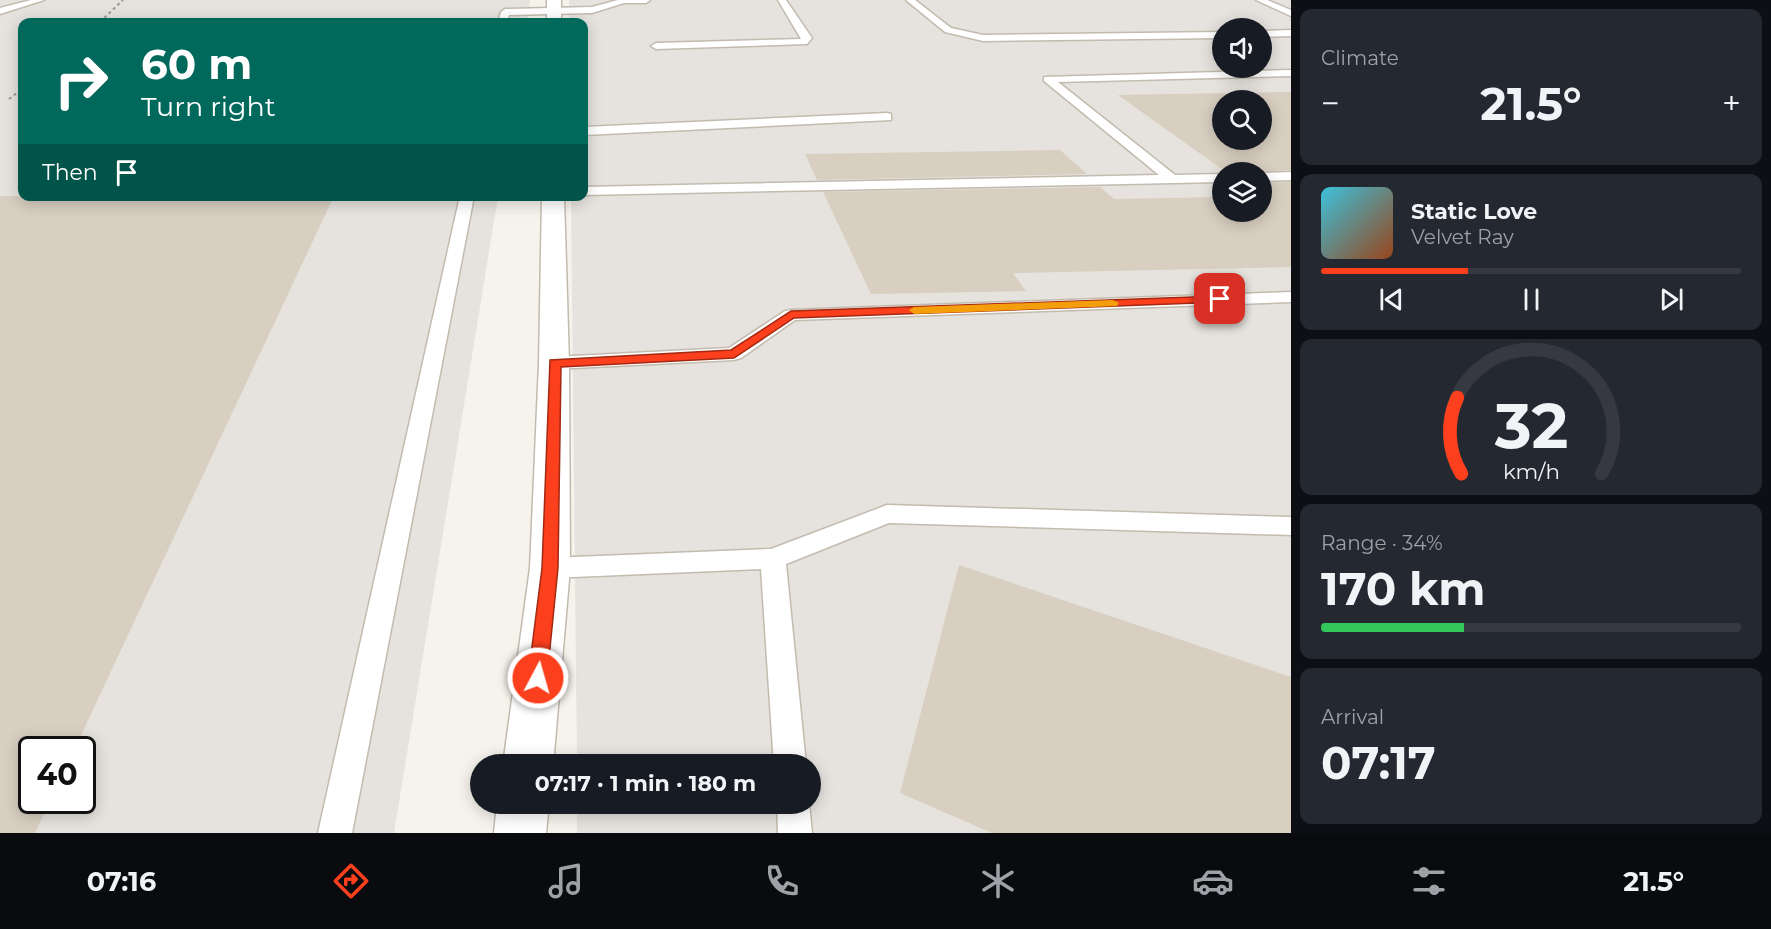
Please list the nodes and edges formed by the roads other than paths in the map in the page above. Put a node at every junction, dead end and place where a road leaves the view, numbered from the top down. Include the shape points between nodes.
1 (40, 0) edge
2 (502, 0) edge
3 (646, 0) edge
4 (782, 0) edge
5 (910, 0) edge
6 (1260, 0) edge
7 (0, 11) edge
8 (554, 11) edge
9 (506, 12) junction
10 (1291, 13) edge
11 (504, 18) edge
12 (1291, 33) edge
13 (1272, 34) edge
14 (1212, 35) edge
15 (656, 46) dead end
16 (1291, 74) edge
17 (887, 117) dead end
18 (588, 131) edge
19 (1291, 176) edge
20 (1272, 177) edge
21 (1212, 178) edge
22 (1172, 180) junction
23 (588, 191) edge
24 (466, 201) edge
25 (553, 201) edge
26 (1291, 297) edge
27 (554, 363) junction
28 (1291, 526) edge
29 (773, 559) junction
30 (550, 568) junction
31 (529, 754) edge
32 (789, 754) edge
33 (523, 814) edge
34 (794, 814) edge
35 (335, 833) edge
36 (520, 833) edge
37 (795, 833) edge

1 - 7 lane
2 - 9 lane
3 - 8 lane via 624,1 592,10
4 - 15 lane via 807,38 804,42
5 - 14 lane via 948,30 983,38
6 - 10 lane
8 - 9 lane
9 - 11 lane
12 - 13 lane
16 - 22 lane via 1048,79
17 - 18 lane
19 - 20 lane
21 - 22 lane
22 - 23 lane
24 - 35 lane
25 - 27 street
26 - 27 lane via 791,315 734,354
27 - 30 street
28 - 29 lane via 887,514
29 - 30 lane
29 - 32 lane
30 - 31 street
33 - 36 street
34 - 37 lane

